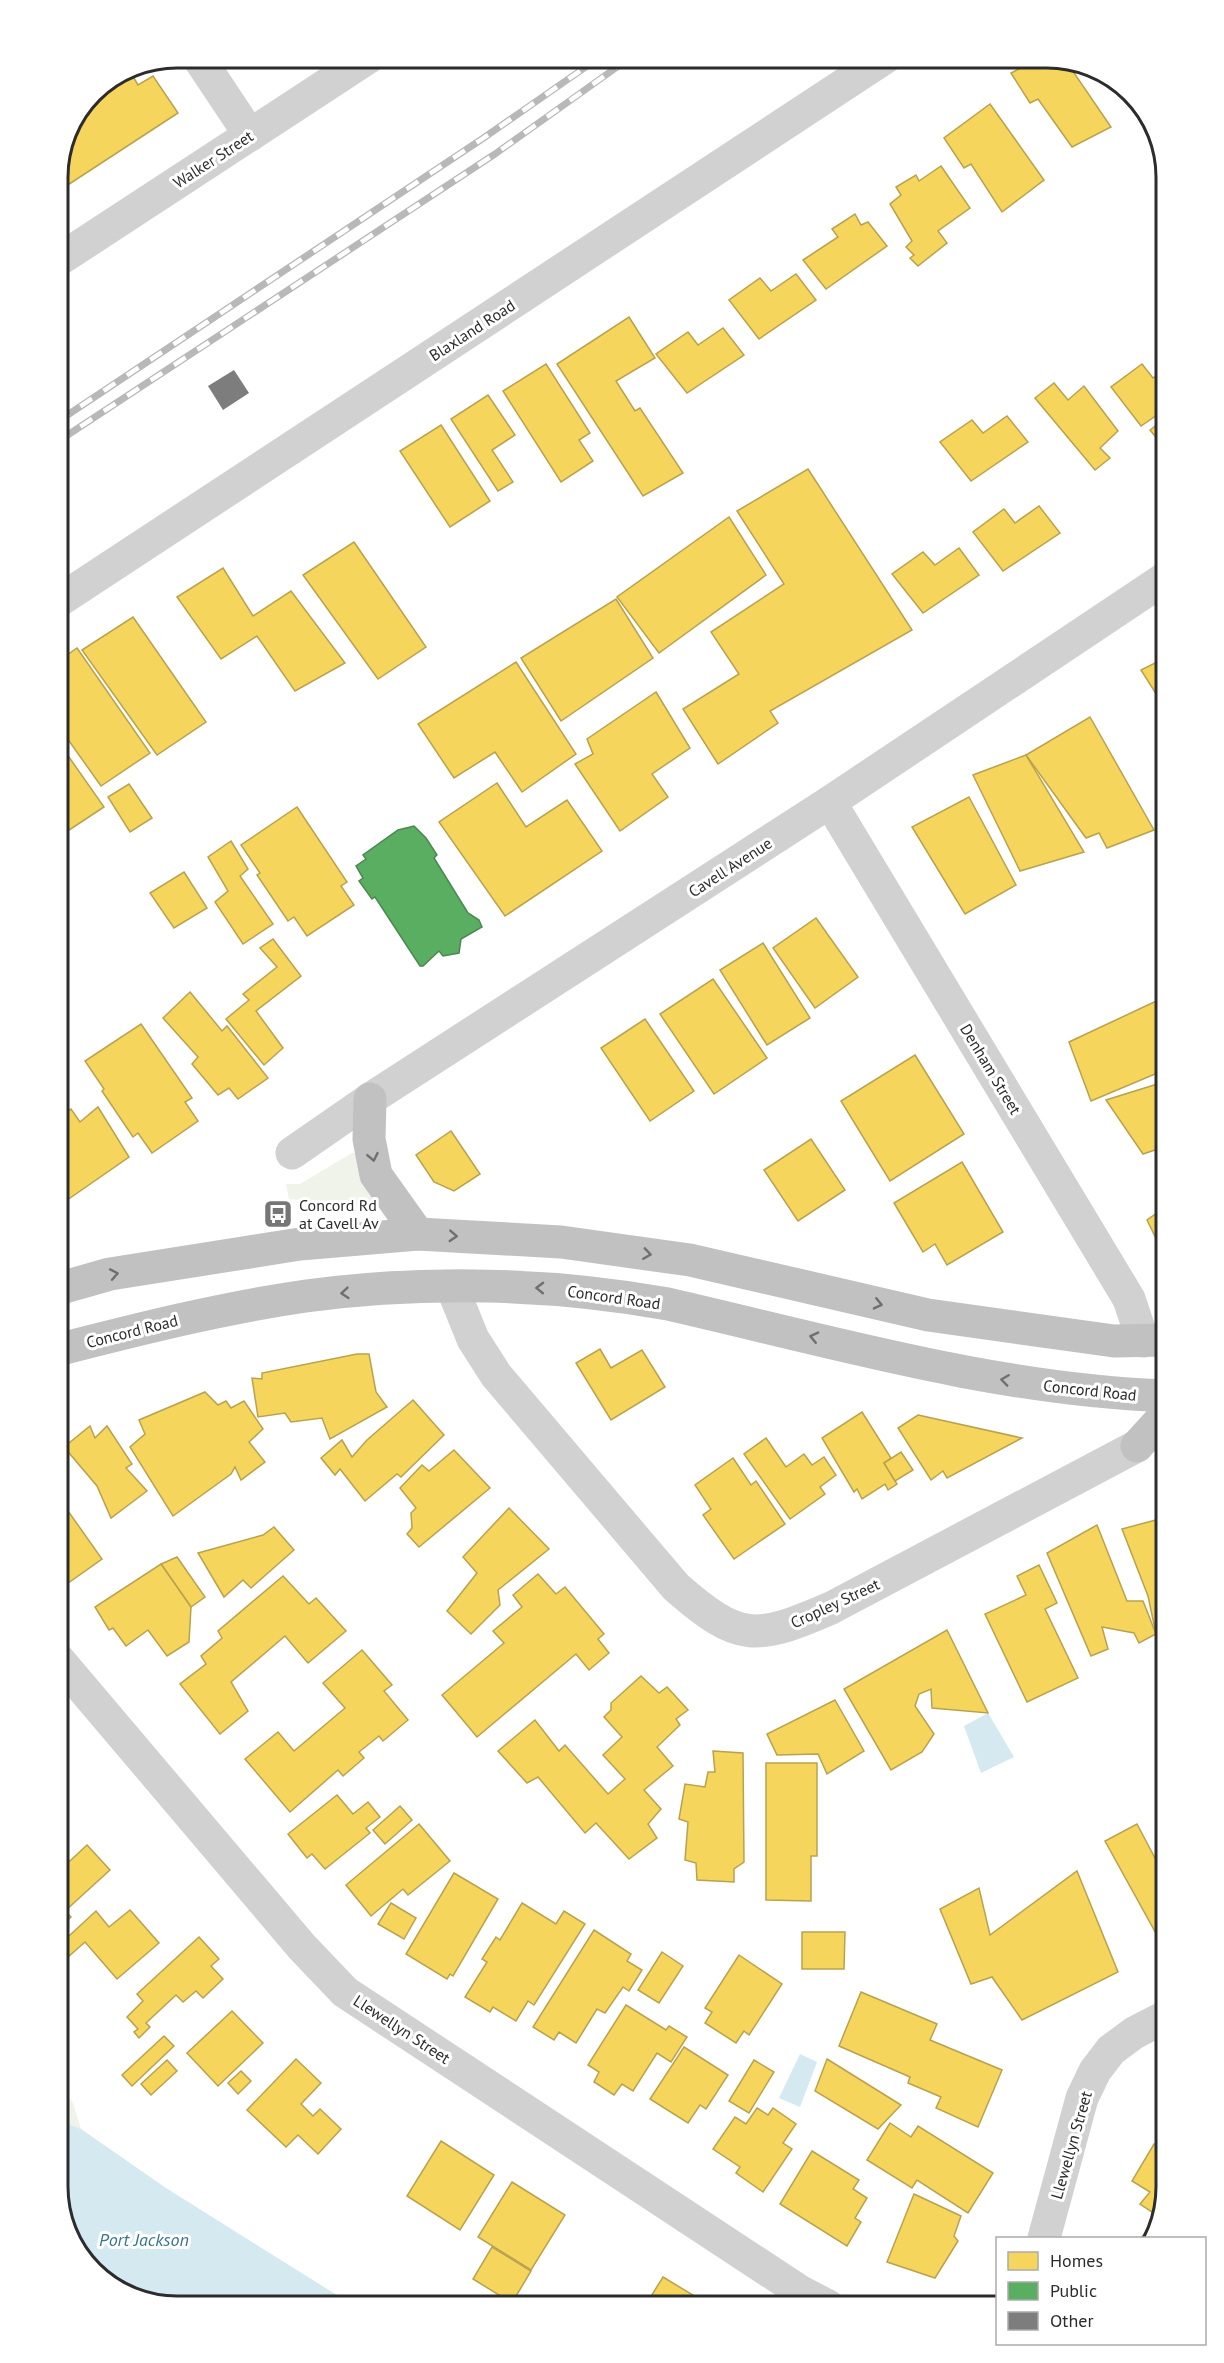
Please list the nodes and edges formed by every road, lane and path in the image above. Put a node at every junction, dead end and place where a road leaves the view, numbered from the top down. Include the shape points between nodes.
1 (205, 68) edge
2 (352, 68) edge
3 (869, 68) edge
4 (250, 135) junction
5 (68, 254) edge
6 (1156, 584) edge
7 (68, 595) edge
8 (830, 802) junction
9 (370, 1099) junction
10 (292, 1153) dead end
11 (418, 1234) junction
12 (68, 1286) edge
13 (452, 1287) junction
14 (1155, 1341) edge
15 (68, 1347) edge
16 (1156, 1396) edge
17 (1156, 1425) edge
18 (1137, 1446) joint
19 (68, 1671) edge
20 (1156, 2022) edge
21 (1044, 2237) edge
22 (808, 2296) edge

1 - 4 street
2 - 4 street, Walker Street
3 - 7 street, Blaxland Road
4 - 5 street, Walker Street
6 - 8 street, Cavell Avenue
8 - 9 street, Cavell Avenue
8 - 14 street, Denham Street
9 - 10 street, Cavell Avenue
9 -> 11 highway via 369,1139 376,1175
12 -> 11 highway via 110,1274 300,1244
11 -> 14 highway via 561,1242 690,1260 927,1316 1114,1341
13 -> 15 highway, Concord Road via 306,1296 192,1316
16 -> 13 highway, Concord Road via 1111,1394 996,1379 617,1295 556,1289
13 - 18 street, Cropley Street via 473,1339 495,1375 675,1587 705,1612 734,1628 764,1632 831,1608
17 - 18 highway
19 - 22 street, Llewellyn Street via 302,1947 345,1992
20 - 21 street, Llewellyn Street via 1112,2050 1095,2071 1082,2098

